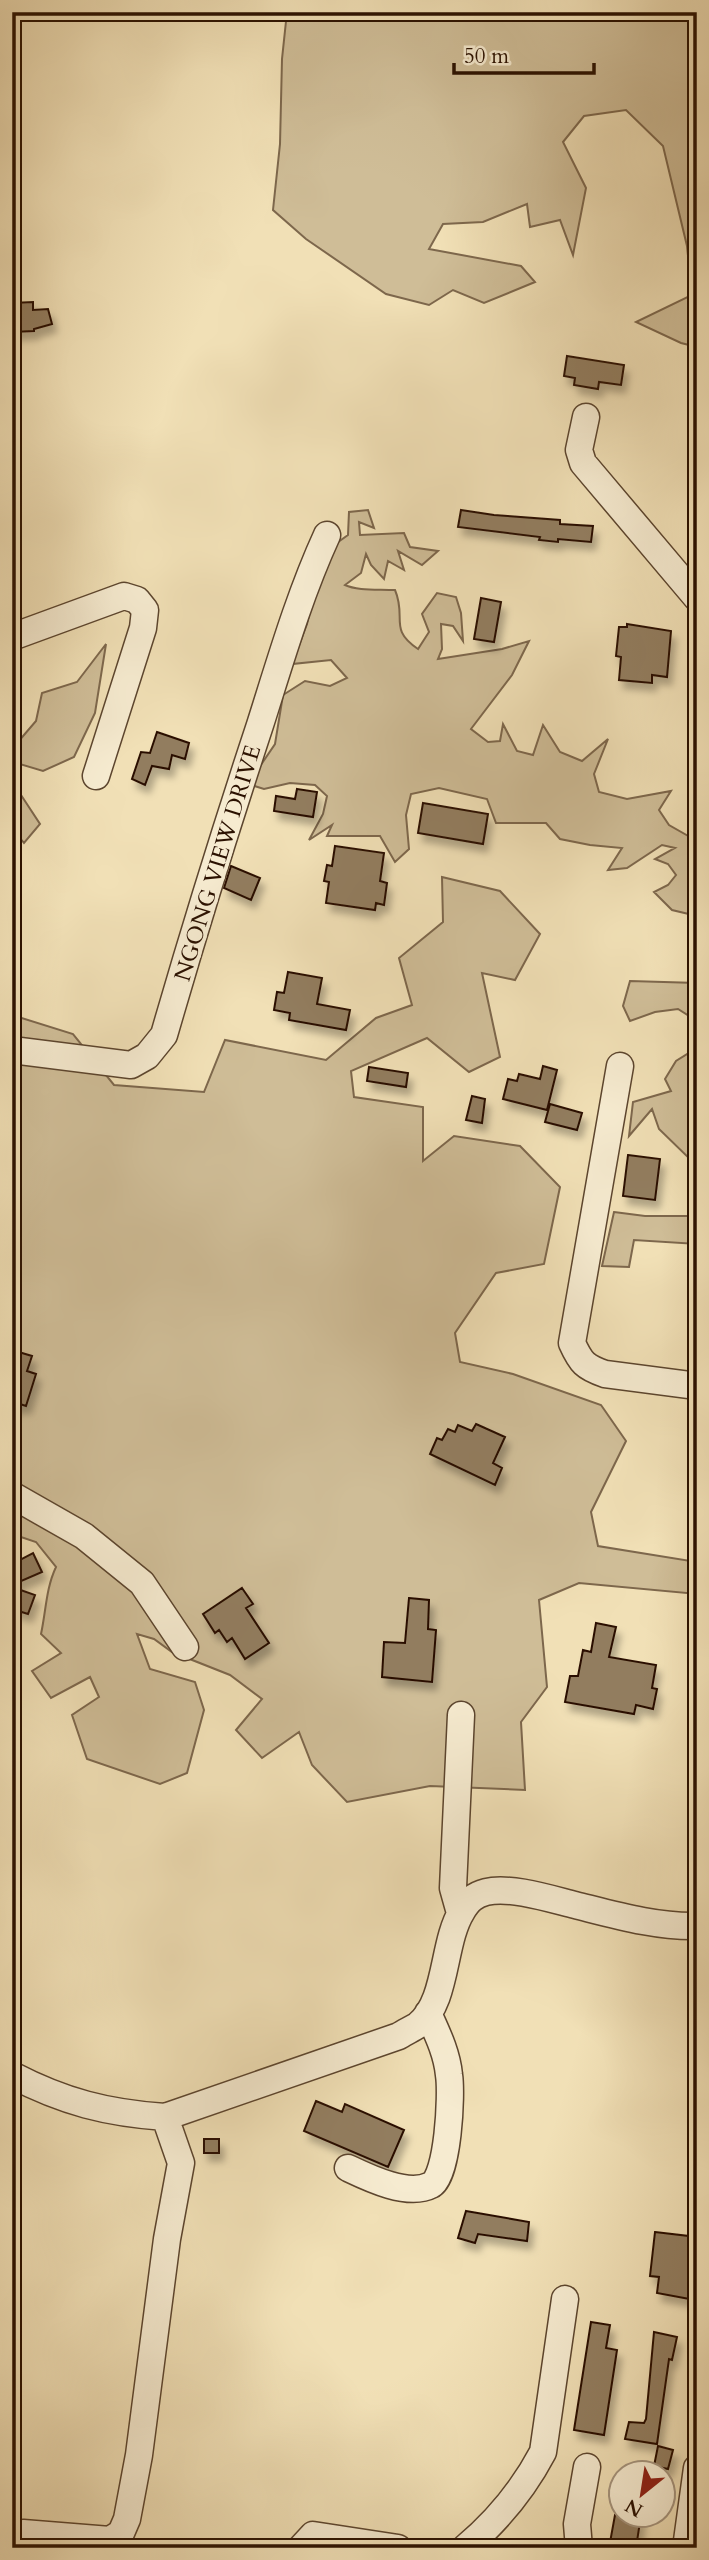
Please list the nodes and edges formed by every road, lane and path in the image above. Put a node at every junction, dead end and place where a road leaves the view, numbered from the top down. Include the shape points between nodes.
1 (586, 417) dead end
2 (327, 535) dead end
3 (697, 598) edge
4 (12, 637) edge
5 (96, 776) dead end
6 (12, 1049) edge
7 (620, 1066) dead end
8 (697, 1387) edge
9 (12, 1495) edge
10 (185, 1647) dead end
11 (461, 1715) dead end
12 (460, 1913) junction
13 (697, 1926) edge
14 (428, 2013) junction
15 (12, 2075) edge
16 (165, 2117) junction
17 (348, 2168) dead end
18 (565, 2299) dead end
19 (587, 2467) dead end
20 (697, 2468) edge
21 (19, 2538) edge
22 (301, 2548) edge
23 (398, 2548) edge
24 (465, 2548) edge
25 (579, 2548) edge
26 (686, 2548) edge

1 - 3 street via 579,450 583,463
2 - 6 street, NGONG VIEW DRIVE via 272,687 164,1035 147,1056 131,1065
4 - 5 street via 124,596 138,600 145,610
7 - 8 street via 572,1343 580,1360 605,1374
9 - 10 street via 84,1536 142,1583
11 - 12 street via 453,1888
12 - 13 street via 472,1896 510,1892 671,1926
12 - 14 street via 439,1991
14 - 16 street via 399,2036
14 - 17 street via 450,2076 443,2164 437,2181 418,2189 395,2186
15 - 16 street via 47,2093 91,2107
16 - 21 street via 181,2163 127,2519 121,2533 110,2540
18 - 24 street via 543,2452 509,2504
19 - 25 street
20 - 26 street
22 - 23 street via 313,2535

